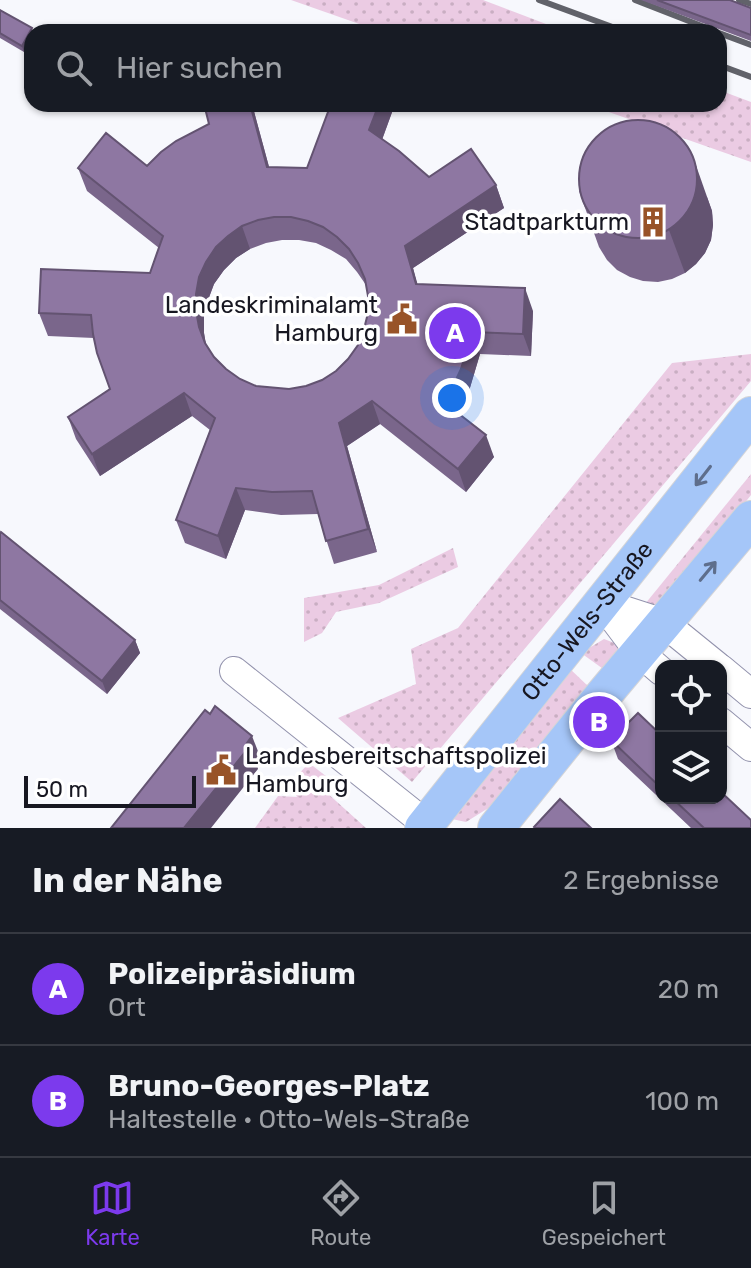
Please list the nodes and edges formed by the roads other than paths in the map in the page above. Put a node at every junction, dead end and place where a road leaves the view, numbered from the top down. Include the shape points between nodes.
1 (751, 415) edge
2 (751, 519) edge
3 (602, 603) junction
4 (664, 623) junction
5 (709, 660) edge
6 (650, 662) edge
7 (234, 671) dead end
8 (727, 674) edge
9 (751, 694) edge
10 (727, 727) edge
11 (751, 747) edge
12 (430, 827) edge
13 (496, 828) edge

1 -> 3 main road, Otto-Wels-Straße
4 -> 2 main road
3 - 4 street
3 - 6 street
3 - 12 main road, Otto-Wels-Straße
4 - 5 street
4 - 6 main road
6 - 13 main road
7 - 12 street
8 - 9 street
10 - 11 street

